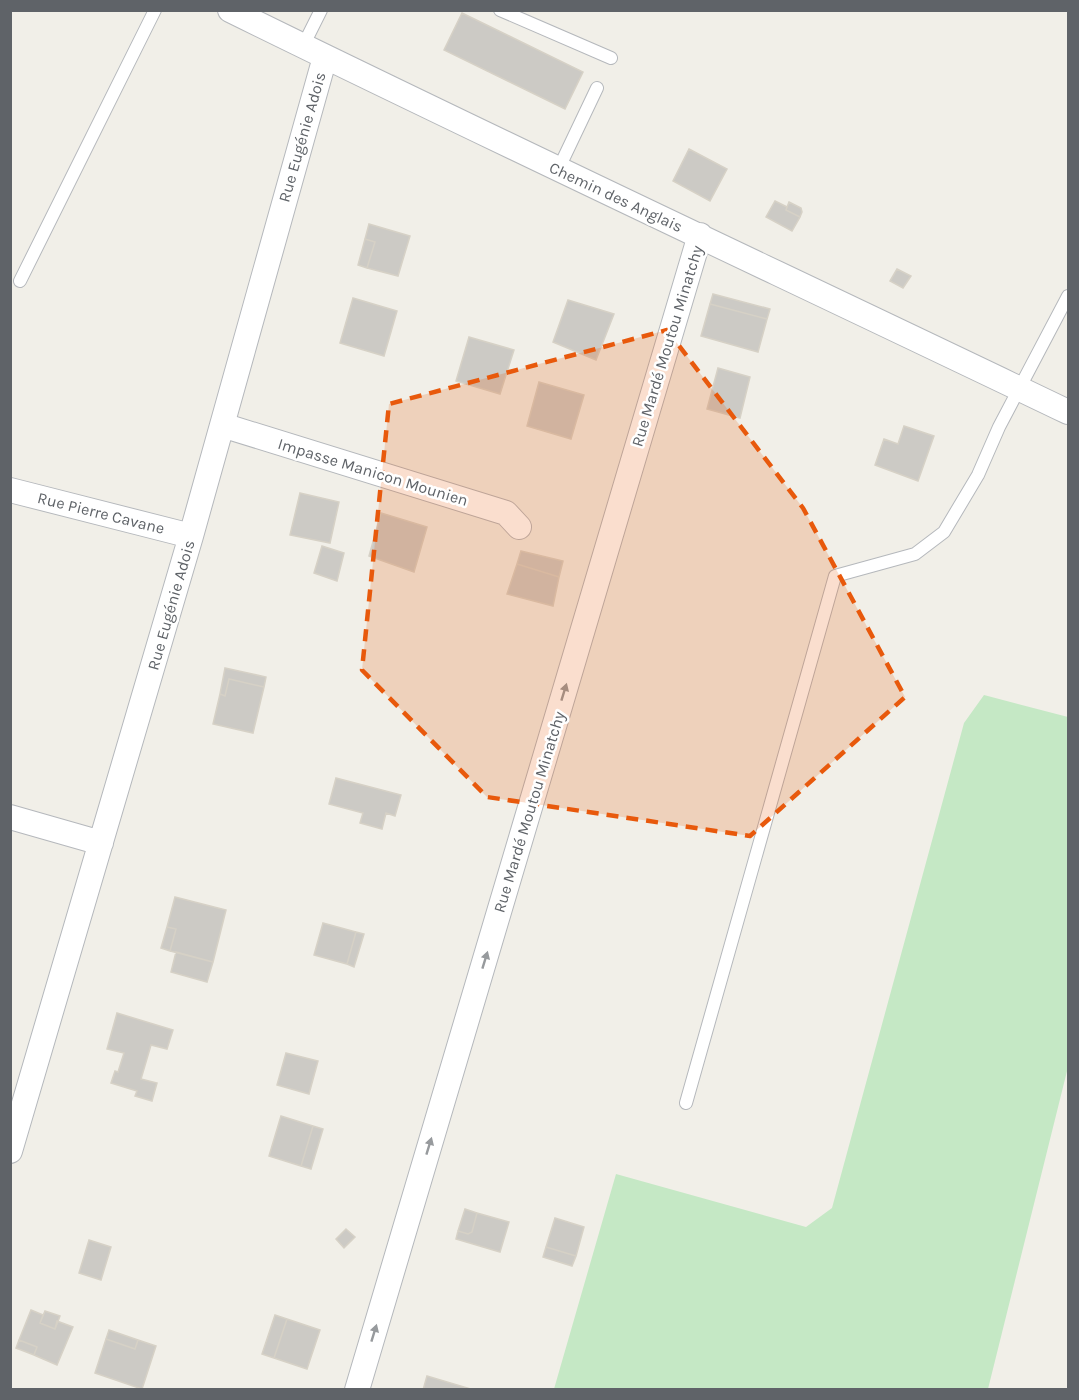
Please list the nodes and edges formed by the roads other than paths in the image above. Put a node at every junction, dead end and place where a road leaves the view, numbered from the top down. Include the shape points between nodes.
1 (155, 10) edge
2 (230, 10) edge
3 (321, 10) edge
4 (500, 10) edge
5 (303, 46) junction
6 (325, 57) junction
7 (611, 58) dead end
8 (597, 88) dead end
9 (558, 170) junction
10 (700, 235) junction
11 (20, 281) dead end
12 (1068, 296) edge
13 (1020, 389) junction
14 (1068, 412) edge
15 (222, 425) junction
16 (10, 490) edge
17 (519, 527) dead end
18 (191, 536) junction
19 (10, 817) edge
20 (101, 843) junction
21 (686, 1103) dead end
22 (10, 1151) edge
23 (357, 1389) edge

1 - 11 lane
2 - 5 street, Chemin des Anglais
3 - 5 lane
4 - 7 lane
5 - 6 street, Chemin des Anglais
6 - 9 street, Chemin des Anglais
6 - 15 street, Rue Eugénie Adois
8 - 9 lane
9 - 10 street, Chemin des Anglais
10 - 13 street, Chemin des Anglais
23 -> 10 street, Rue Mardé Moutou Minatchy
12 - 13 lane
13 - 14 street, Chemin des Anglais
13 - 21 lane via 978,475 944,531 915,554 835,576
15 - 17 street, Impasse Manicon Mounien via 506,513
15 - 18 street, Rue Eugénie Adois
16 - 18 street, Rue Pierre Cavane
18 - 20 street, Rue Eugénie Adois
19 - 20 street
20 - 22 street, Rue Eugénie Adois

